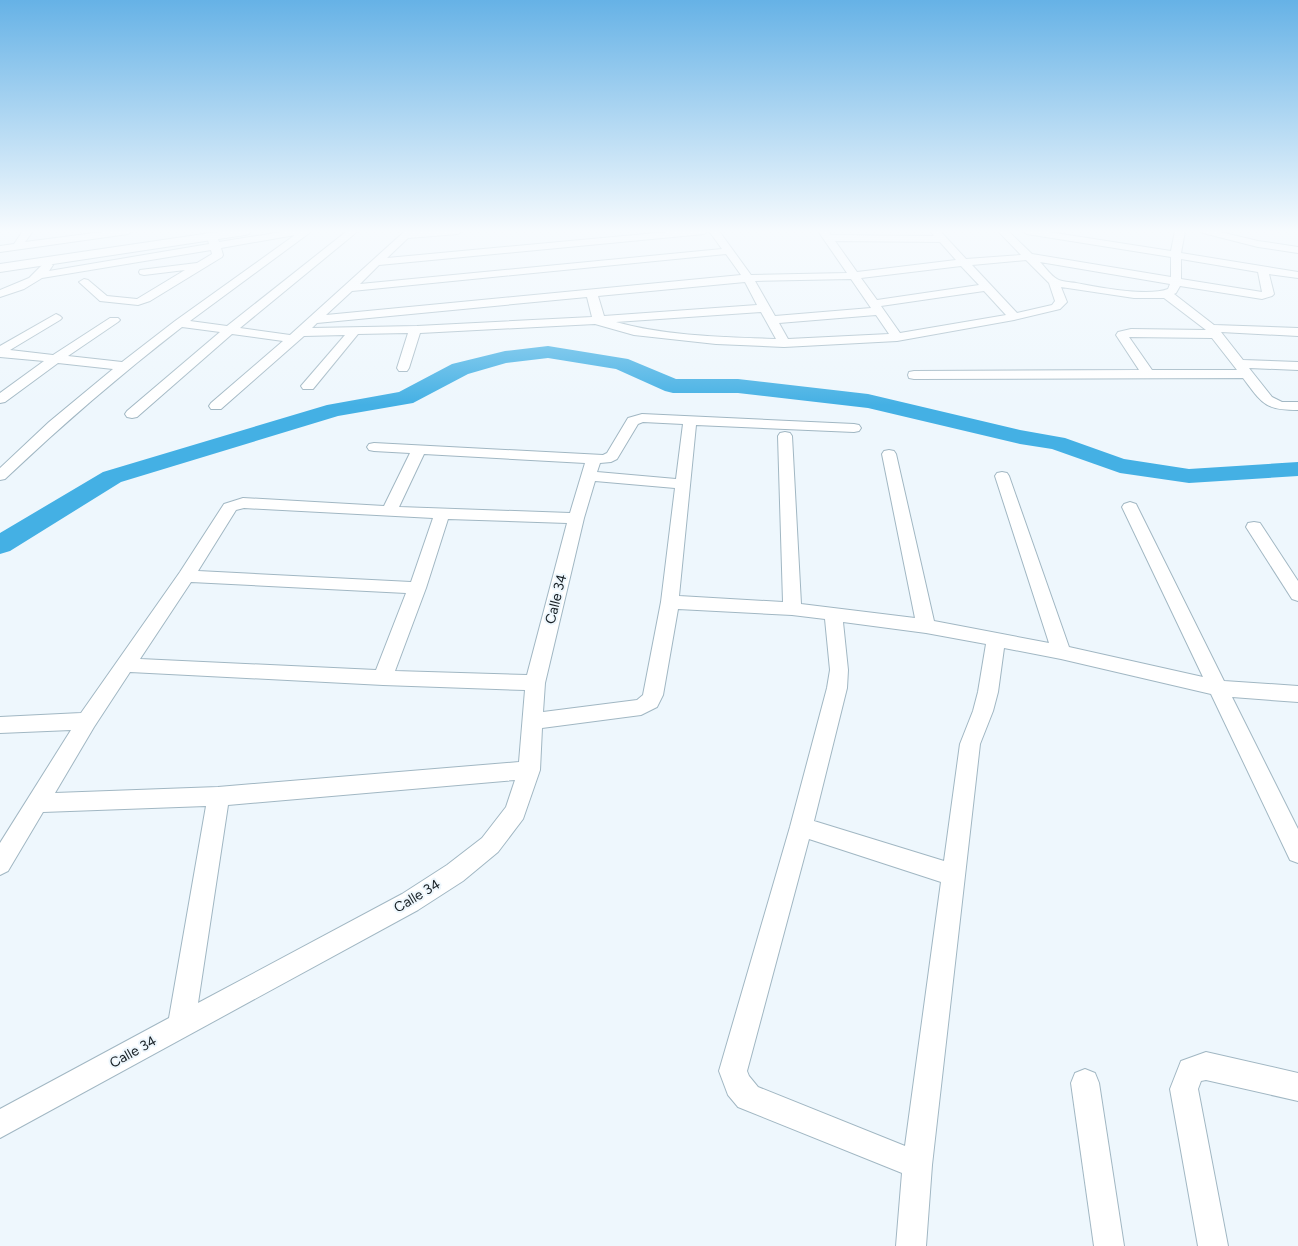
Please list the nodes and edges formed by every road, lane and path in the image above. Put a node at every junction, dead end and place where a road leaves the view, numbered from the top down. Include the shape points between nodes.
1 (12, 289) edge
2 (92, 289) edge
3 (164, 289) edge
4 (226, 289) edge
5 (280, 289) edge
6 (347, 289) edge
7 (632, 289) edge
8 (754, 289) edge
9 (863, 289) edge
10 (976, 289) edge
11 (989, 289) edge
12 (1057, 289) edge
13 (1102, 289) edge
14 (1173, 289) edge
15 (1228, 289) edge
16 (1267, 289) edge
17 (592, 293) junction
18 (0, 294) edge
19 (1166, 294) junction
20 (764, 308) junction
21 (876, 308) junction
22 (1014, 317) junction
23 (56, 318) dead end
24 (114, 320) dead end
25 (312, 320) junction
26 (772, 320) junction
27 (599, 321) junction
28 (179, 323) junction
29 (231, 329) junction
30 (415, 331) junction
31 (1214, 331) junction
32 (354, 332) junction
33 (1298, 332) edge
34 (297, 335) junction
35 (896, 337) junction
36 (784, 343) junction
37 (0, 352) edge
38 (55, 359) junction
39 (126, 366) junction
40 (1298, 366) edge
41 (403, 368) dead end
42 (1243, 369) junction
43 (914, 374) dead end
44 (1148, 374) junction
45 (308, 386) dead end
46 (0, 399) edge
47 (216, 406) dead end
48 (1298, 406) edge
49 (132, 414) dead end
50 (690, 420) junction
51 (854, 428) dead end
52 (785, 436) dead end
53 (374, 447) dead end
54 (419, 450) junction
55 (889, 454) dead end
56 (592, 468) junction
57 (0, 476) edge
58 (1002, 476) dead end
59 (684, 484) junction
60 (1130, 508) dead end
61 (388, 511) junction
62 (442, 514) junction
63 (576, 518) junction
64 (1254, 527) dead end
65 (186, 576) junction
66 (417, 588) junction
67 (1298, 595) edge
68 (670, 602) junction
69 (792, 609) junction
70 (833, 614) junction
71 (926, 626) junction
72 (996, 640) junction
73 (1061, 652) junction
74 (124, 665) junction
75 (383, 678) junction
76 (535, 683) junction
77 (1217, 688) junction
78 (1298, 694) edge
79 (87, 721) junction
80 (533, 721) junction
81 (0, 725) edge
82 (529, 770) junction
83 (218, 796) junction
84 (38, 803) junction
85 (801, 827) junction
86 (1298, 853) edge
87 (0, 864) edge
88 (953, 875) junction
89 (180, 1026) junction
90 (1085, 1083) dead end
91 (1298, 1087) edge
92 (0, 1124) edge
93 (917, 1165) junction
94 (911, 1246) edge
95 (1109, 1246) edge
96 (1213, 1246) edge

1 - 18 street
2 - 3 street via 104,299 138,302 153,297
4 - 28 street
5 - 29 street
6 - 25 street
7 - 17 street
8 - 20 street
9 - 21 street
10 - 21 street
11 - 22 street
12 - 22 street via 1061,302 1056,307
13 - 19 street via 1134,294
14 - 19 street
15 - 16 street via 1265,295 1268,294
17 - 25 street
17 - 27 street
19 - 31 street
20 - 26 street
20 - 27 street
21 - 26 street
21 - 35 street
22 - 35 street
23 - 37 street
24 - 38 street
25 - 34 street
26 - 36 street
27 - 30 street
27 - 36 street via 634,331 716,340
28 - 29 street
28 - 39 street
29 - 34 street
29 - 49 street
30 - 32 street
30 - 41 street
31 - 33 street
31 - 42 street
31 - 44 street via 1122,335
32 - 34 street
32 - 45 street
34 - 47 street
35 - 36 street
37 - 38 street
38 - 39 street
38 - 46 street
39 - 57 street via 61,418
40 - 42 street
42 - 44 street
42 - 48 street via 1267,400 1280,406
43 - 44 street
50 - 51 street
50 - 56 street via 637,419 633,421 612,456
50 - 59 street
52 - 69 street
53 - 54 street
54 - 56 street
54 - 61 street
55 - 71 street
56 - 59 street
56 - 63 street, Calle 34
58 - 73 street
59 - 68 street
60 - 77 street
61 - 62 street
61 - 65 street via 236,504 230,507
62 - 63 street
62 - 66 street
63 - 76 street, Calle 34
64 - 67 street
65 - 66 street
65 - 74 street
66 - 75 street
68 - 69 street
68 - 80 street via 654,695 650,702 641,707
69 - 70 street
70 - 71 street
70 - 85 street via 839,670 837,688
71 - 72 street
72 - 73 street
72 - 88 street via 988,692 970,744
73 - 77 street
74 - 75 street
74 - 79 street
75 - 76 street
76 - 80 street, Calle 34
77 - 78 street
77 - 86 street
79 - 81 street
79 - 84 street
80 - 82 street, Calle 34
82 - 83 street
82 - 89 street, Calle 34 via 514,812 490,845 455,873 410,902
83 - 84 street
83 - 89 street
84 - 87 street
85 - 88 street
85 - 93 street via 733,1071 738,1085 748,1097
88 - 93 street
89 - 92 street, Calle 34
90 - 95 street
91 - 96 street via 1206,1066 1191,1071 1184,1089
93 - 94 street

